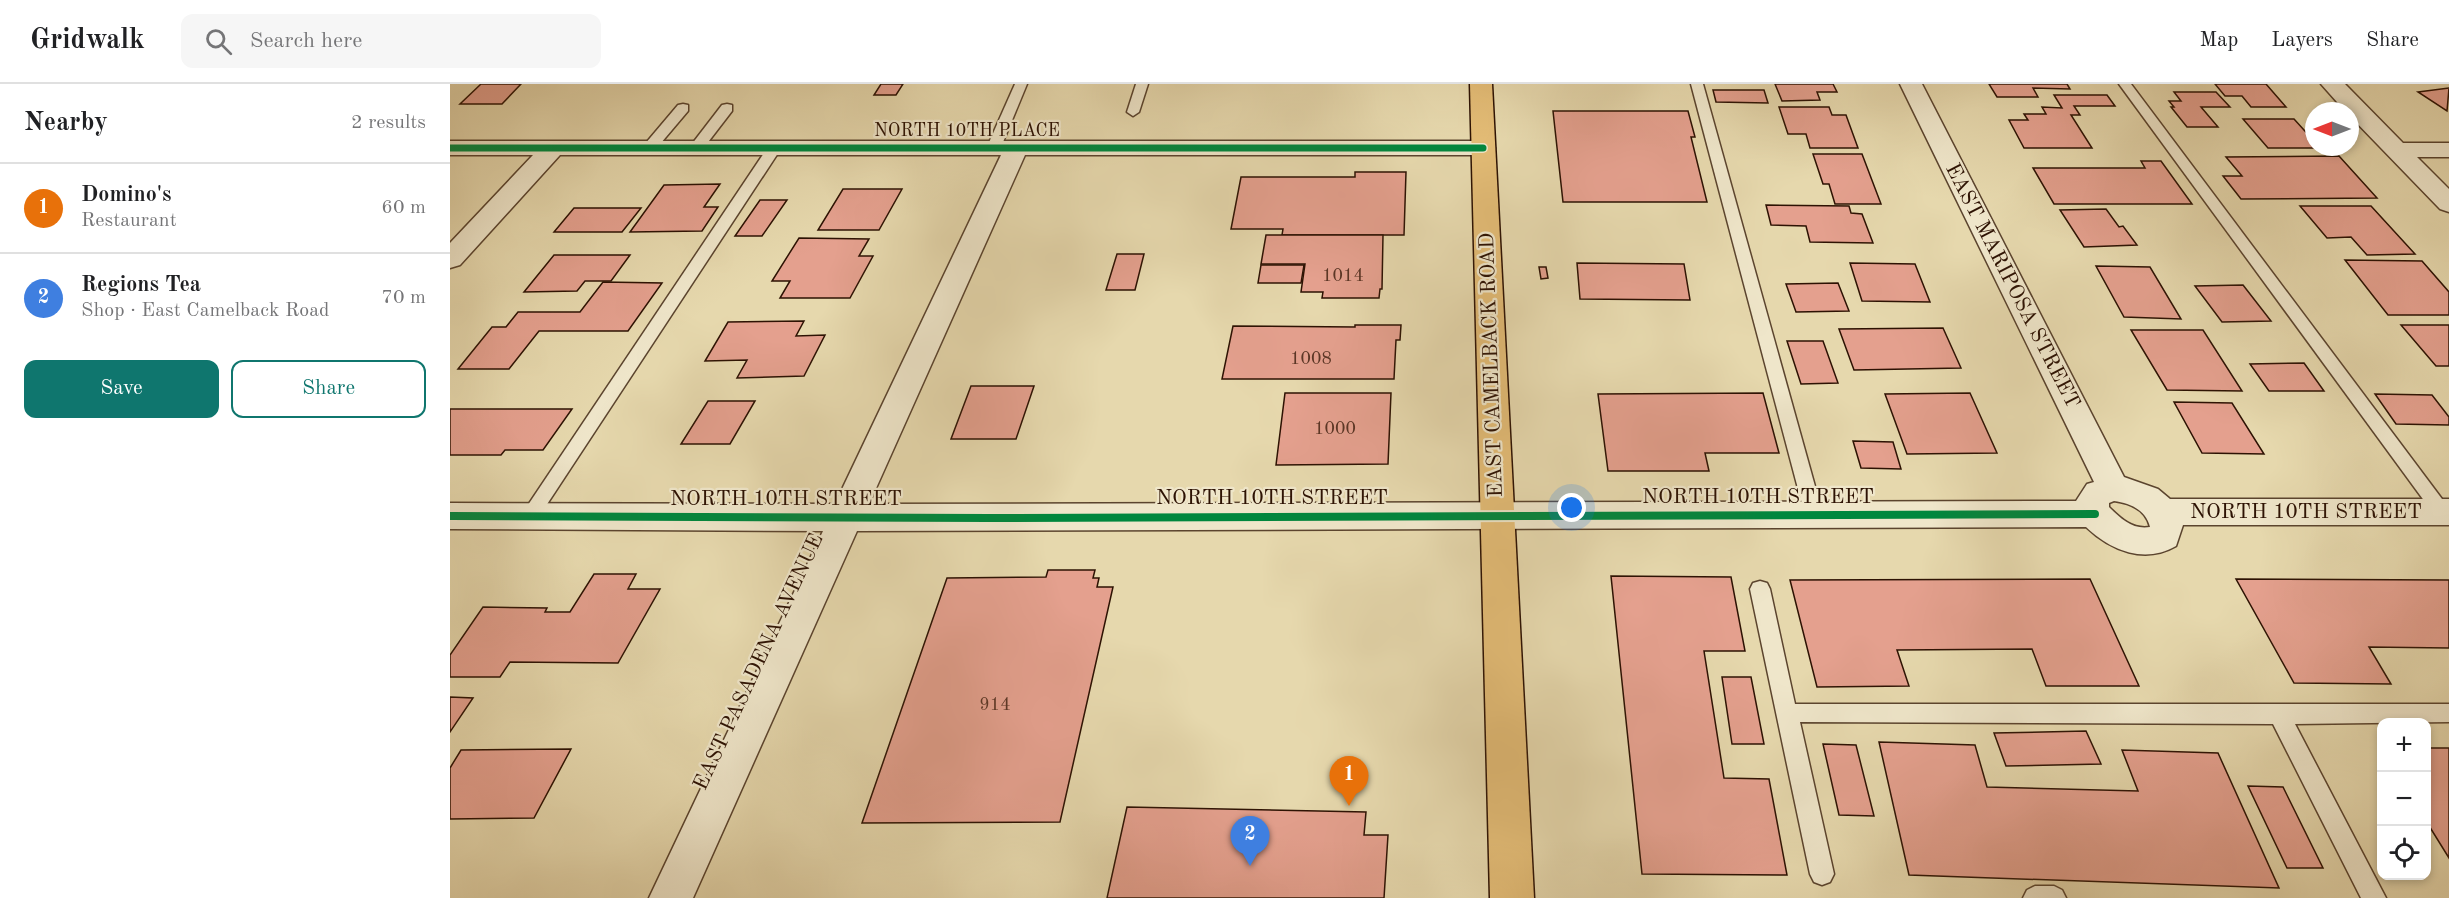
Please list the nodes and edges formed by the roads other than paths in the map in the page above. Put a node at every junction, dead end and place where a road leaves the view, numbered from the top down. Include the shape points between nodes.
1 (1021, 84) edge
2 (1142, 84) edge
3 (1481, 84) edge
4 (1697, 84) edge
5 (1911, 84) edge
6 (2125, 84) edge
7 (2332, 84) edge
8 (683, 108) dead end
9 (727, 108) dead end
10 (1133, 112) dead end
11 (554, 147) junction
12 (650, 147) junction
13 (697, 147) junction
14 (775, 147) junction
15 (1006, 147) junction
16 (450, 148) edge
17 (1483, 148) junction
18 (2396, 150) junction
19 (2449, 150) edge
20 (2449, 204) edge
21 (450, 259) edge
22 (2104, 501) junction
23 (2163, 512) junction
24 (2445, 512) edge
25 (1498, 514) junction
26 (1815, 515) junction
27 (450, 516) edge
28 (530, 516) junction
29 (845, 517) junction
30 (1760, 589) dead end
31 (1787, 713) junction
32 (2449, 713) edge
33 (2279, 715) junction
34 (1822, 873) dead end
35 (671, 898) edge
36 (1512, 898) edge
37 (2035, 898) edge
38 (2054, 898) edge
39 (2374, 898) edge

1 - 15 lane
2 - 10 lane
3 - 17 main road, EAST CAMELBACK ROAD
4 - 26 lane
5 - 22 street, EAST MARIPOSA STREET
6 - 24 lane
7 - 18 street
8 - 12 lane
9 - 13 lane
11 - 12 street, NORTH 10TH PLACE
11 - 16 street, NORTH 10TH PLACE
11 - 21 street
12 - 13 street, NORTH 10TH PLACE
13 - 14 street, NORTH 10TH PLACE
14 - 15 street, NORTH 10TH PLACE
14 - 28 lane
15 - 17 street, NORTH 10TH PLACE
15 - 29 street, EAST PASADENA AVENUE
17 - 25 main road, EAST CAMELBACK ROAD
18 - 19 street
18 - 20 street
22 - 23 street, NORTH 10TH STREET via 2135,491 2147,496
22 - 23 street, NORTH 10TH STREET via 2100,522 2121,537 2145,542 2156,540 2167,529
22 - 26 street, NORTH 10TH STREET
23 - 24 street, NORTH 10TH STREET
25 - 26 street, NORTH 10TH STREET
25 - 29 street, NORTH 10TH STREET
25 - 36 main road, EAST CAMELBACK ROAD
27 - 28 street, NORTH 10TH STREET
28 - 29 street, NORTH 10TH STREET
29 - 35 street, EAST PASADENA AVENUE
30 - 31 lane
31 - 33 lane
31 - 34 lane
32 - 33 lane
33 - 39 lane
37 - 38 lane

